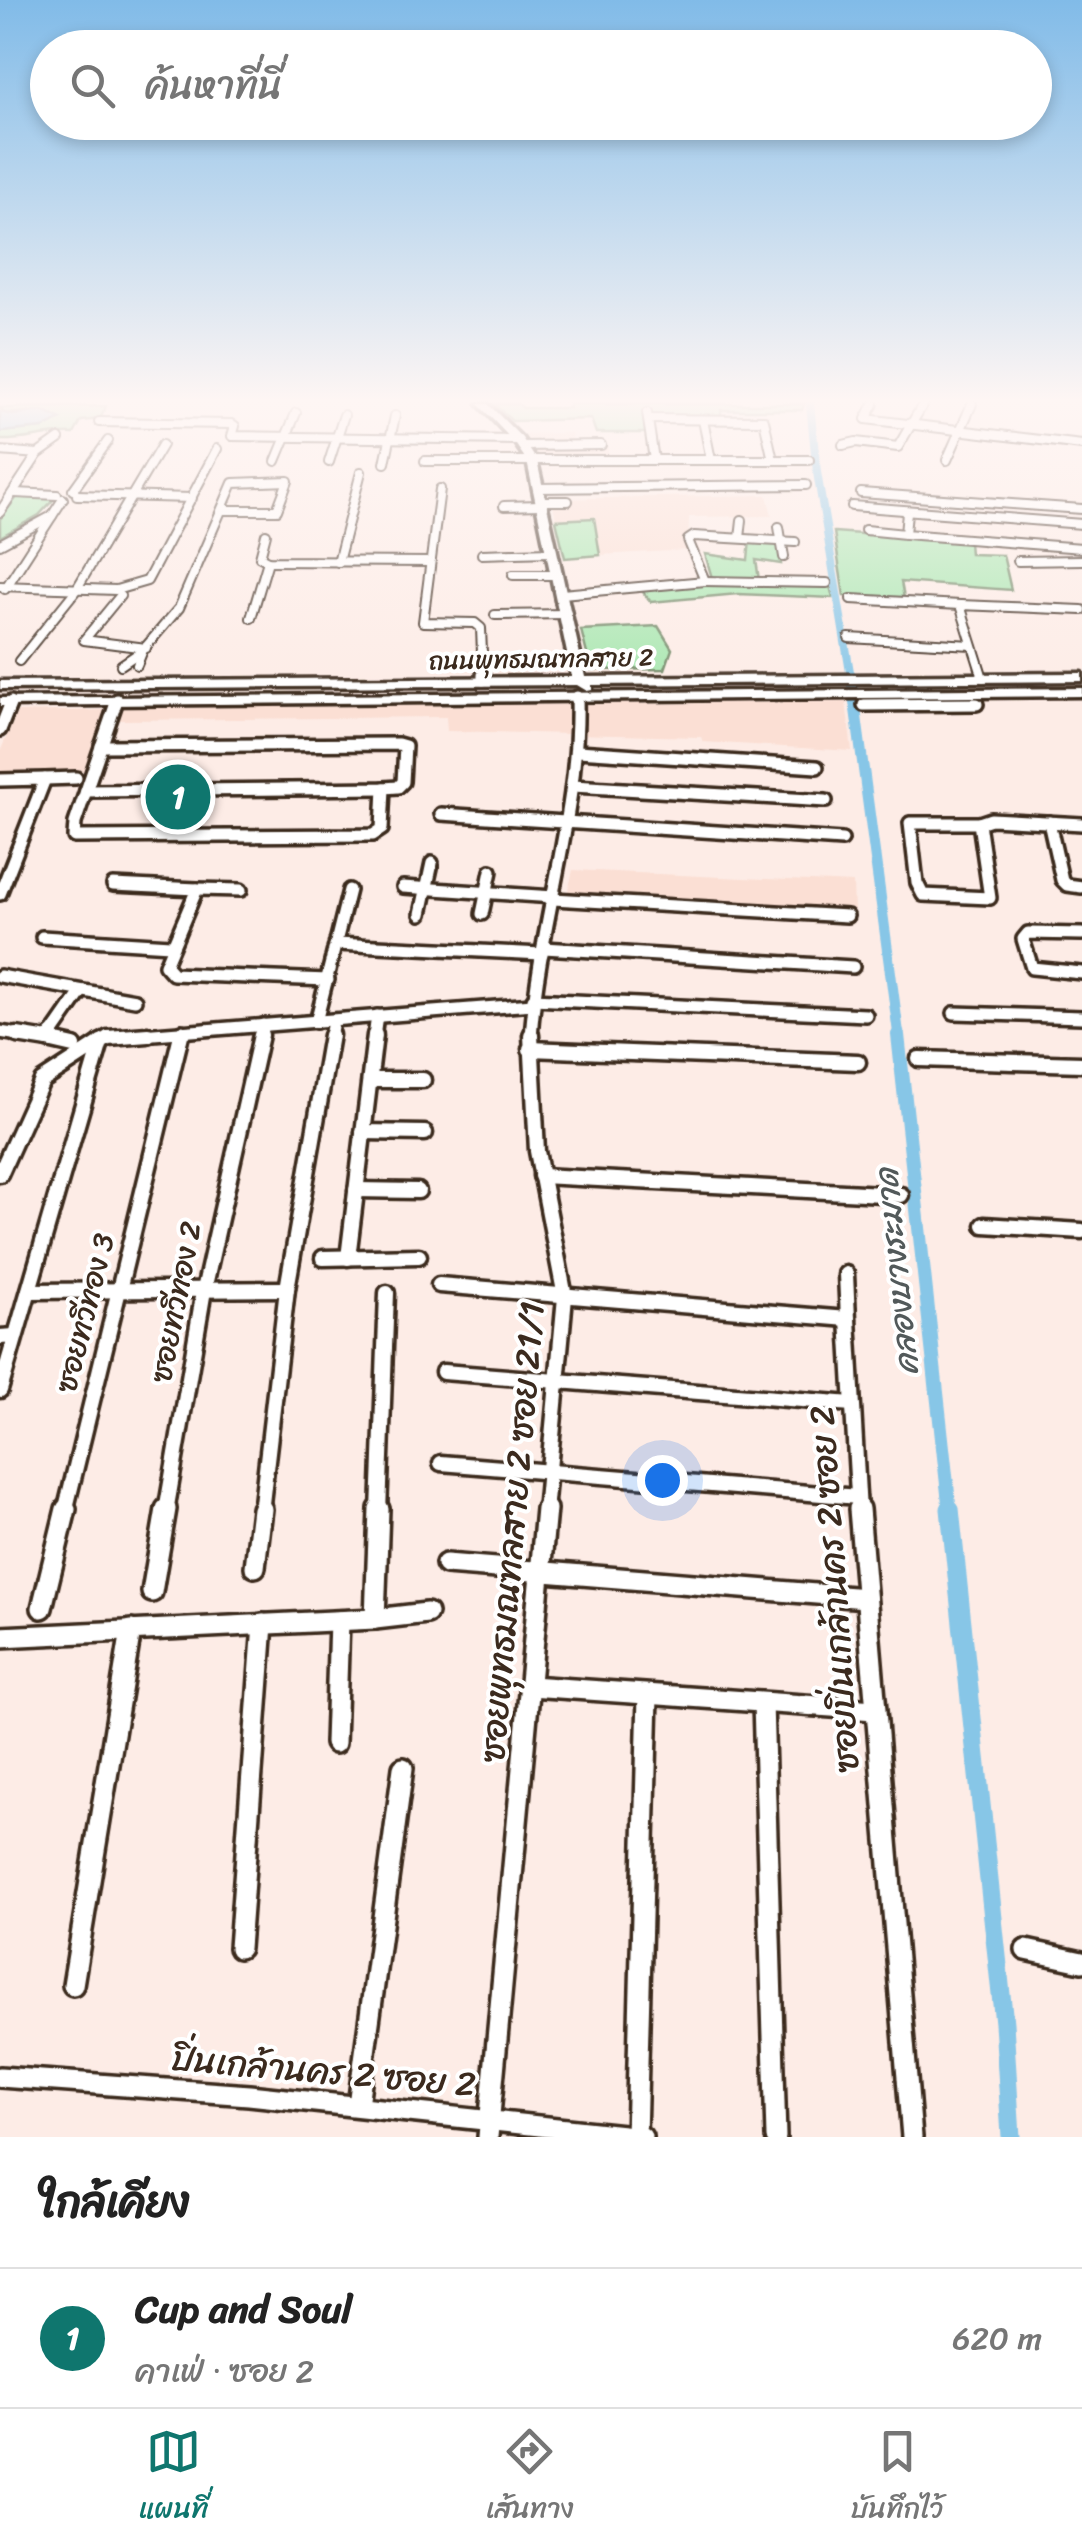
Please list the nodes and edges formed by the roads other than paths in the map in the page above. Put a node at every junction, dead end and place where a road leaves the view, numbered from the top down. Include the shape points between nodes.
1 (57, 504) edge
2 (127, 504) edge
3 (189, 504) edge
4 (225, 504) edge
5 (279, 504) edge
6 (353, 504) edge
7 (438, 504) edge
8 (514, 504) edge
9 (540, 504) edge
10 (1009, 504) edge
11 (504, 506) dead end
12 (852, 506) dead end
13 (1082, 509) edge
14 (222, 510) junction
15 (908, 512) junction
16 (52, 516) junction
17 (742, 520) dead end
18 (1082, 524) edge
19 (780, 527) dead end
20 (865, 530) dead end
21 (266, 534) dead end
22 (906, 534) junction
23 (740, 538) junction
24 (780, 541) junction
25 (795, 542) dead end
26 (0, 544) edge
27 (1082, 548) edge
28 (550, 552) junction
29 (482, 554) dead end
30 (784, 557) dead end
31 (1082, 560) edge
32 (1018, 561) dead end
33 (268, 562) junction
34 (338, 562) junction
35 (430, 562) junction
36 (514, 575) dead end
37 (557, 575) junction
38 (705, 582) junction
39 (827, 583) dead end
40 (2, 589) edge
41 (76, 590) junction
42 (619, 590) junction
43 (562, 594) junction
44 (120, 596) dead end
45 (851, 599) dead end
46 (960, 605) junction
47 (624, 607) dead end
48 (1082, 610) edge
49 (567, 614) junction
50 (495, 615) dead end
51 (251, 618) dead end
52 (849, 638) dead end
53 (972, 645) junction
54 (145, 649) junction
55 (19, 660) dead end
56 (117, 673) junction
57 (134, 673) junction
58 (1082, 677) edge
59 (944, 678) junction
60 (983, 678) junction
61 (484, 680) junction
62 (236, 683) junction
63 (422, 683) junction
64 (0, 685) edge
65 (578, 688) junction
66 (1082, 692) edge
67 (948, 693) junction
68 (234, 698) junction
69 (924, 699) junction
70 (117, 700) junction
71 (6, 702) edge
72 (977, 704) dead end
73 (0, 730) edge
74 (101, 746) junction
75 (578, 751) junction
76 (818, 767) dead end
77 (76, 778) dead end
78 (45, 779) junction
79 (0, 780) edge
80 (574, 786) junction
81 (384, 788) junction
82 (86, 791) junction
83 (826, 801) dead end
84 (441, 814) dead end
85 (568, 822) junction
86 (1049, 822) junction
87 (978, 823) junction
88 (1082, 824) edge
89 (842, 840) dead end
90 (432, 863) dead end
91 (490, 871) dead end
92 (113, 885) dead end
93 (402, 887) dead end
94 (1082, 887) edge
95 (197, 888) junction
96 (427, 888) junction
97 (241, 890) dead end
98 (349, 890) dead end
99 (486, 893) junction
100 (0, 894) edge
101 (553, 898) junction
102 (421, 914) dead end
103 (482, 914) dead end
104 (847, 916) dead end
105 (1082, 934) edge
106 (42, 936) dead end
107 (336, 944) junction
108 (170, 945) junction
109 (543, 951) junction
110 (853, 967) dead end
111 (1082, 973) edge
112 (0, 976) edge
113 (328, 980) junction
114 (82, 992) junction
115 (135, 1000) dead end
116 (533, 1001) junction
117 (954, 1014) dead end
118 (377, 1016) junction
119 (866, 1016) dead end
120 (1082, 1017) edge
121 (333, 1021) junction
122 (316, 1022) junction
123 (263, 1025) junction
124 (182, 1031) junction
125 (0, 1032) edge
126 (48, 1040) junction
127 (102, 1041) junction
128 (74, 1046) dead end
129 (530, 1049) junction
130 (919, 1059) dead end
131 (858, 1062) dead end
132 (1082, 1064) edge
133 (370, 1080) junction
134 (423, 1080) dead end
135 (364, 1132) junction
136 (425, 1133) dead end
137 (0, 1174) edge
138 (541, 1176) junction
139 (356, 1190) junction
140 (418, 1191) dead end
141 (900, 1195) dead end
142 (984, 1225) dead end
143 (1082, 1231) edge
144 (419, 1256) dead end
145 (322, 1258) dead end
146 (348, 1258) junction
147 (846, 1274) dead end
148 (439, 1285) dead end
149 (288, 1289) junction
150 (204, 1290) junction
151 (119, 1291) junction
152 (28, 1292) junction
153 (387, 1293) dead end
154 (564, 1297) junction
155 (848, 1319) junction
156 (8, 1337) edge
157 (444, 1372) dead end
158 (556, 1383) junction
159 (0, 1390) edge
160 (852, 1404) junction
161 (442, 1463) dead end
162 (548, 1474) junction
163 (858, 1497) junction
164 (446, 1564) dead end
165 (255, 1567) dead end
166 (540, 1572) junction
167 (152, 1592) dead end
168 (866, 1598) junction
169 (42, 1608) dead end
170 (427, 1613) dead end
171 (375, 1619) junction
172 (339, 1621) junction
173 (263, 1624) junction
174 (130, 1630) junction
175 (0, 1636) edge
176 (530, 1686) junction
177 (648, 1696) junction
178 (762, 1703) junction
179 (876, 1710) junction
180 (335, 1743) dead end
181 (403, 1768) dead end
182 (239, 1948) dead end
183 (1026, 1950) dead end
184 (1082, 1962) edge
185 (73, 1985) dead end
186 (0, 2077) edge
187 (358, 2105) junction
188 (489, 2128) edge
189 (639, 2137) edge
190 (776, 2137) edge
191 (912, 2137) edge

1 - 16 street
2 - 41 street
3 - 41 street via 147,582
4 - 14 street
5 - 14 street via 277,510
6 - 34 street
7 - 35 street
8 - 11 street
9 - 28 main road
10 - 13 street
12 - 15 street
14 - 54 street via 179,608
15 - 18 street
15 - 22 street
16 - 26 street
16 - 40 street
17 - 23 street
19 - 24 street
20 - 22 street
21 - 33 street via 260,557
22 - 27 street
23 - 24 street
23 - 38 street via 689,538
24 - 25 street
24 - 30 street
28 - 29 street
28 - 37 main road
31 - 32 street
33 - 34 street
33 - 51 street
34 - 35 street
35 - 61 street via 423,622 478,625
36 - 37 street
37 - 43 main road
38 - 39 street
38 - 42 street
40 - 41 street
41 - 55 street
42 - 43 street
42 - 47 street
43 - 49 main road
44 - 54 street via 84,640
45 - 46 street
46 - 48 street
46 - 53 street
49 - 50 street
49 - 65 main road
52 - 53 street
53 - 60 street
54 - 56 street
54 - 57 street
56 - 57 main road, ถนนพุทธมณฑลสาย 2
56 - 64 main road, ถนนพุทธมณฑลสาย 2
57 - 62 main road, ถนนพุทธมณฑลสาย 2
58 - 60 main road, ถนนพุทธมณฑลสาย 2
59 - 60 main road, ถนนพุทธมณฑลสาย 2
59 - 65 main road, ถนนพุทธมณฑลสาย 2
59 - 67 main road via 931,688
61 - 63 main road, ถนนพุทธมณฑลสาย 2
61 - 65 main road, ถนนพุทธมณฑลสาย 2
62 - 63 main road, ถนนพุทธมณฑลสาย 2
62 - 68 main road via 252,690
63 - 65 main road
65 - 68 main road, ถนนพุทธมณฑลสาย 2
65 - 69 main road, ถนนพุทธมณฑลสาย 2
65 - 75 street, ซอยพุทธมณฑลสาย 2 ซอย 21/1
66 - 67 main road, ถนนพุทธมณฑลสาย 2
67 - 69 main road, ถนนพุทธมณฑลสาย 2
68 - 70 main road, ถนนพุทธมณฑลสาย 2
69 - 72 street
70 - 71 main road, ถนนพุทธมณฑลสาย 2
70 - 74 street
71 - 73 street
74 - 81 street via 405,746 403,784
74 - 82 street
75 - 76 street
75 - 80 street, ซอยพุทธมณฑลสาย 2 ซอย 21/1
77 - 78 street
78 - 79 street
78 - 100 street
80 - 83 street
80 - 85 street, ซอยพุทธมณฑลสาย 2 ซอย 21/1
81 - 82 street
81 - 82 street via 382,829 373,835 80,838 72,833
84 - 85 street
85 - 89 street
85 - 101 street, ซอยพุทธมณฑลสาย 2 ซอย 21/1
86 - 87 street
86 - 88 street
86 - 94 street via 1062,880
87 - 87 street via 992,896 920,893 910,823
90 - 96 street
91 - 99 street
92 - 95 street
93 - 96 street
95 - 97 street
95 - 108 street
96 - 99 street
96 - 102 street
98 - 107 street
99 - 101 street
99 - 103 street
101 - 104 street
101 - 109 street, ซอยพุทธมณฑลสาย 2 ซอย 21/1
105 - 111 street via 1028,933 1022,939 1032,968
106 - 108 street
107 - 109 street
107 - 113 street
108 - 113 street via 165,965 173,974
109 - 110 street
109 - 116 street, ซอยพุทธมณฑลสาย 2 ซอย 21/1
112 - 114 street
113 - 122 street
114 - 115 street
114 - 126 street
116 - 118 street
116 - 119 street
116 - 129 street, ซอยพุทธมณฑลสาย 2 ซอย 21/1
117 - 120 street
118 - 121 street
118 - 133 street
121 - 122 street
121 - 149 street
122 - 123 street
123 - 124 street
123 - 150 street, ซอยทวีทอง 2
124 - 127 street
124 - 151 street, ซอยทวีทอง 3
125 - 126 street
126 - 128 street
127 - 137 street via 42,1081
127 - 152 street
129 - 131 street
129 - 138 street, ซอยพุทธมณฑลสาย 2 ซอย 21/1
130 - 132 street
133 - 134 street
133 - 135 street
135 - 136 street
135 - 139 street
138 - 141 street
138 - 154 street, ซอยพุทธมณฑลสาย 2 ซอย 21/1
139 - 140 street
139 - 146 street
142 - 143 street
144 - 146 street
145 - 146 street
147 - 155 street, ซอยปิ่นเกล้านคร 2 ซอย 2
148 - 154 street
149 - 150 street
149 - 165 street
150 - 151 street
150 - 167 street, ซอยทวีทอง 2
151 - 152 street
151 - 169 street, ซอยทวีทอง 3
152 - 156 street
153 - 171 street
154 - 155 street
154 - 158 street, ซอยพุทธมณฑลสาย 2 ซอย 21/1
155 - 160 street, ซอยปิ่นเกล้านคร 2 ซอย 2
156 - 159 street
157 - 158 street
158 - 160 street
158 - 162 street, ซอยพุทธมณฑลสาย 2 ซอย 21/1
160 - 163 street, ซอยปิ่นเกล้านคร 2 ซอย 2
161 - 162 street
162 - 163 street
162 - 166 street, ซอยพุทธมณฑลสาย 2 ซอย 21/1
163 - 168 street, ซอยปิ่นเกล้านคร 2 ซอย 2
164 - 166 street
166 - 168 street
166 - 176 street, ซอยพุทธมณฑลสาย 2 ซอย 21/1
168 - 179 street, ซอยปิ่นเกล้านคร 2 ซอย 2
170 - 171 street
171 - 172 street
172 - 173 street
172 - 180 street
173 - 174 street
173 - 182 street
174 - 175 street
174 - 185 street
176 - 177 street
176 - 188 street, ซอยพุทธมณฑลสาย 2 ซอย 21/1
177 - 178 street
177 - 189 street
178 - 179 street
178 - 190 street
179 - 191 street, ซอยปิ่นเกล้านคร 2 ซอย 2
181 - 187 street
183 - 184 street
186 - 187 street, ปิ่นเกล้านคร 2 ซอย 2
187 - 188 street, ปิ่นเกล้านคร 2 ซอย 2
188 - 189 street, ปิ่นเกล้านคร 2 ซอย 2

